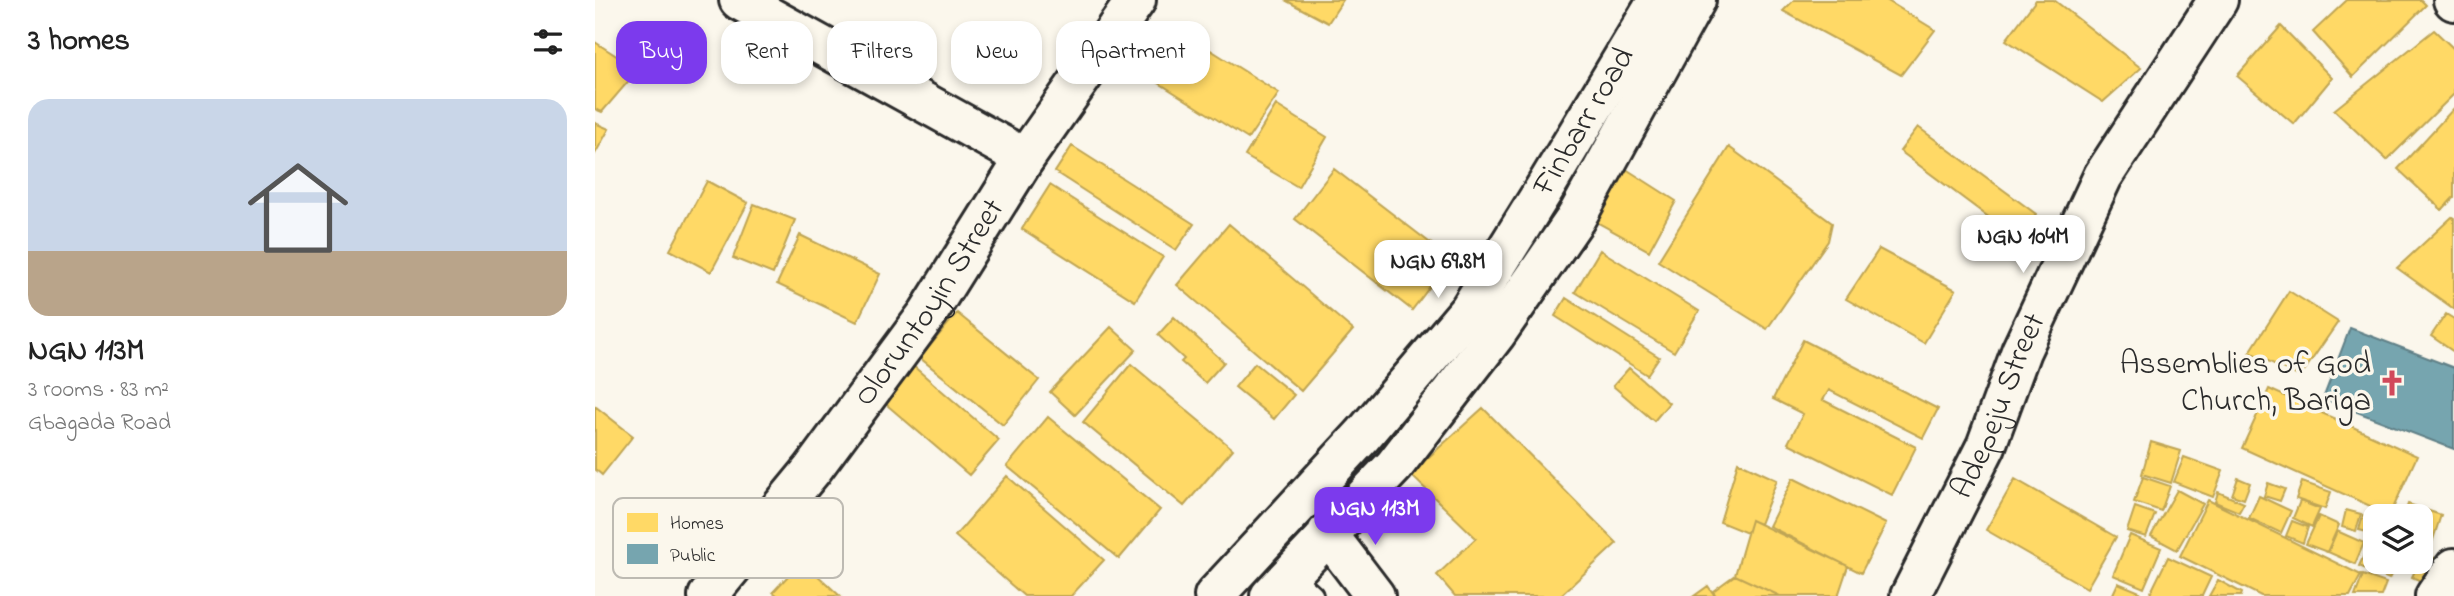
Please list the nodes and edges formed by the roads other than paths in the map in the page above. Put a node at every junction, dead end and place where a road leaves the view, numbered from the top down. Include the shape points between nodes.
1 (739, 0) edge
2 (1136, 0) edge
3 (1696, 0) edge
4 (2218, 0) edge
5 (1652, 2) edge
6 (1025, 158) junction
7 (789, 498) edge
8 (1327, 533) junction
9 (2454, 568) edge
10 (723, 578) edge
11 (1294, 590) edge
12 (708, 596) edge
13 (1214, 596) edge
14 (1375, 596) edge
15 (1910, 596) edge
16 (2435, 596) edge

1 - 6 street
2 - 6 street, Oloruntoyin Street
3 - 8 street, Finbarr road via 1562,239 1394,466
4 - 15 street, Adepeju Street via 2103,176 2021,351 1986,446
5 - 13 street, Finbarr road via 1469,310 1363,435
6 - 7 street, Oloruntoyin Street via 928,313
8 - 11 street, Finbarr road
8 - 14 street
9 - 16 street
10 - 12 street, Oloruntoyin Street

